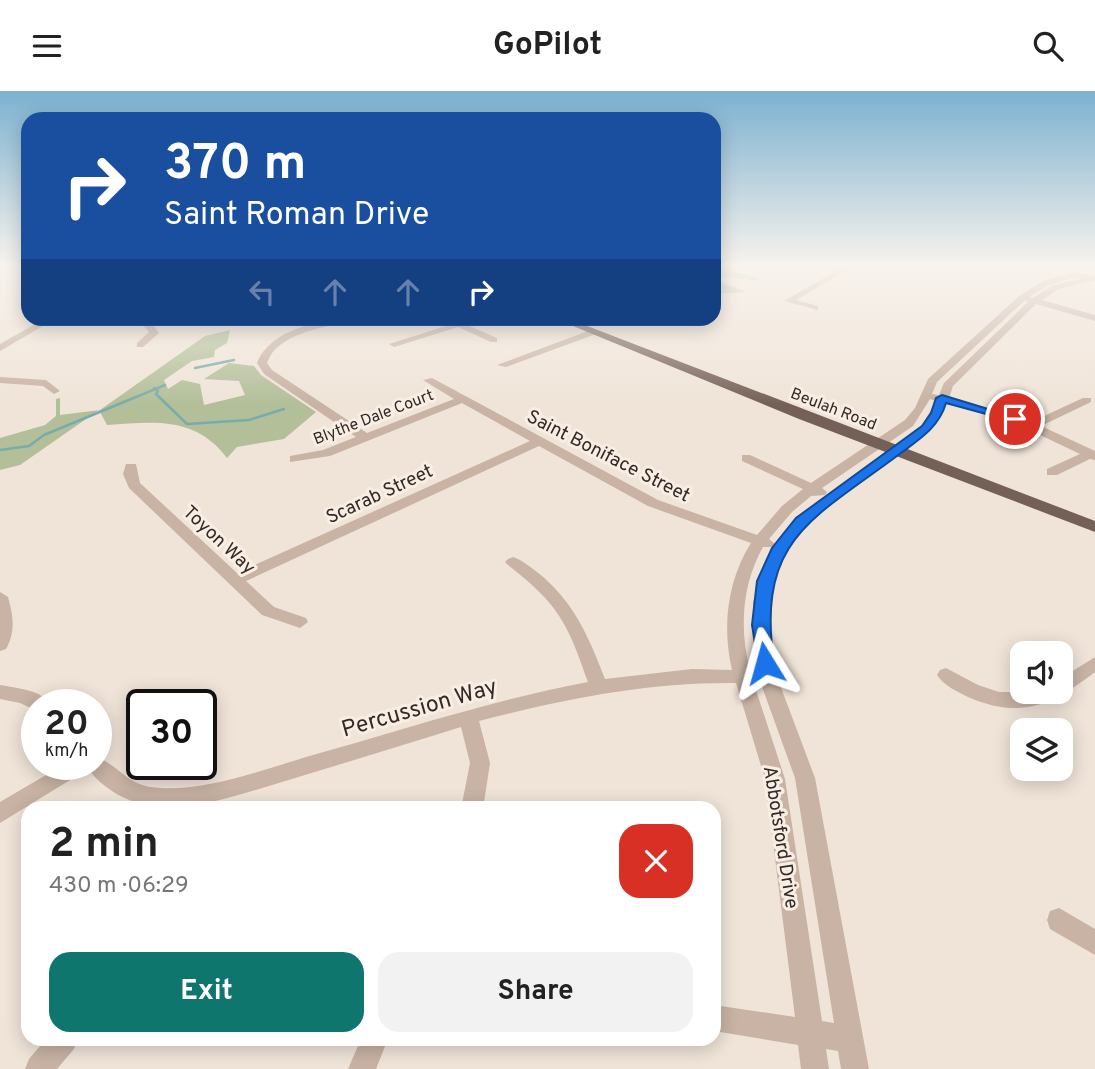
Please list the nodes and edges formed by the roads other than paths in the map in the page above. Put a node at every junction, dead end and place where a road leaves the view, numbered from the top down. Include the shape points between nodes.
1 (1006, 313) edge
2 (1023, 313) edge
3 (1076, 313) edge
4 (1095, 318) edge
5 (38, 326) edge
6 (150, 326) edge
7 (325, 326) edge
8 (452, 326) edge
9 (462, 326) edge
10 (578, 326) edge
11 (593, 332) junction
12 (494, 340) dead end
13 (394, 344) dead end
14 (140, 345) dead end
15 (0, 348) edge
16 (502, 365) dead end
17 (0, 380) edge
18 (428, 380) dead end
19 (54, 391) dead end
20 (925, 395) junction
21 (942, 398) junction
22 (463, 399) junction
23 (1087, 400) dead end
24 (1032, 426) junction
25 (365, 437) junction
26 (539, 441) junction
27 (888, 447) junction
28 (1093, 455) edge
29 (294, 459) dead end
30 (746, 459) dead end
31 (131, 467) dead end
32 (1052, 472) dead end
33 (823, 493) junction
34 (1095, 527) edge
35 (759, 541) junction
36 (780, 548) junction
37 (513, 562) dead end
38 (236, 580) junction
39 (0, 597) edge
40 (300, 622) dead end
41 (0, 645) edge
42 (1095, 663) edge
43 (742, 675) junction
44 (946, 675) dead end
45 (768, 677) junction
46 (1073, 679) edge
47 (598, 684) junction
48 (0, 691) edge
49 (21, 696) edge
50 (1010, 701) edge
51 (468, 718) junction
52 (54, 780) edge
53 (110, 780) edge
54 (207, 800) edge
55 (473, 801) edge
56 (0, 813) edge
57 (1059, 920) dead end
58 (1095, 943) edge
59 (721, 1019) edge
60 (810, 1034) junction
61 (850, 1039) junction
62 (58, 1046) edge
63 (371, 1046) edge
64 (39, 1069) edge
65 (362, 1069) edge
66 (815, 1069) edge
67 (855, 1069) edge

1 - 20 street, Abbotsford Drive via 932,381
2 - 21 street, Abbotsford Drive via 948,386
3 - 4 street
5 - 15 street
6 - 14 street via 154,333
7 - 25 street via 281,340 264,353 262,363 268,372
8 - 13 street
9 - 12 street
10 - 11 main road, Beulah Road
11 - 16 street
11 - 27 main road, Beulah Road
17 - 19 street via 46,383
18 - 22 street, Saint Boniface Street
20 - 21 street
20 - 27 street, Abbotsford Drive via 915,417
21 - 24 street
21 - 27 street, Abbotsford Drive via 932,422
22 - 25 street, Blythe Dale Court
22 - 26 street, Saint Boniface Street
23 - 24 street
24 - 28 street
25 - 29 street, Blythe Dale Court
26 - 35 street, Saint Boniface Street via 667,509
26 - 38 street, Scarab Street
27 - 33 street, Abbotsford Drive
27 - 34 main road, Beulah Road
28 - 32 street
30 - 33 street
31 - 38 street, Toyon Way via 134,485
33 - 35 street, Abbotsford Drive via 783,513
33 - 36 street, Abbotsford Drive
35 - 36 street, Saint Boniface Street
35 - 43 street, Abbotsford Drive via 738,598 737,647
36 - 45 street, Abbotsford Drive via 761,602
37 - 47 street via 546,586 568,610
38 - 40 street, Toyon Way via 268,611
39 - 41 street via 6,624
42 - 46 street
43 - 45 street, Percussion Way
43 - 47 street, Percussion Way via 651,677
43 - 60 street, Abbotsford Drive via 775,777
44 - 50 street via 973,692
45 - 61 street, Abbotsford Drive via 805,778
47 - 51 street, Percussion Way
48 - 49 street
51 - 54 street, Percussion Way
51 - 55 street via 480,763
52 - 56 street
53 - 54 street, Percussion Way via 143,796
57 - 58 street
59 - 60 street
60 - 61 street
60 - 66 street, Abbotsford Drive
61 - 67 street, Abbotsford Drive
62 - 64 street
63 - 65 street

